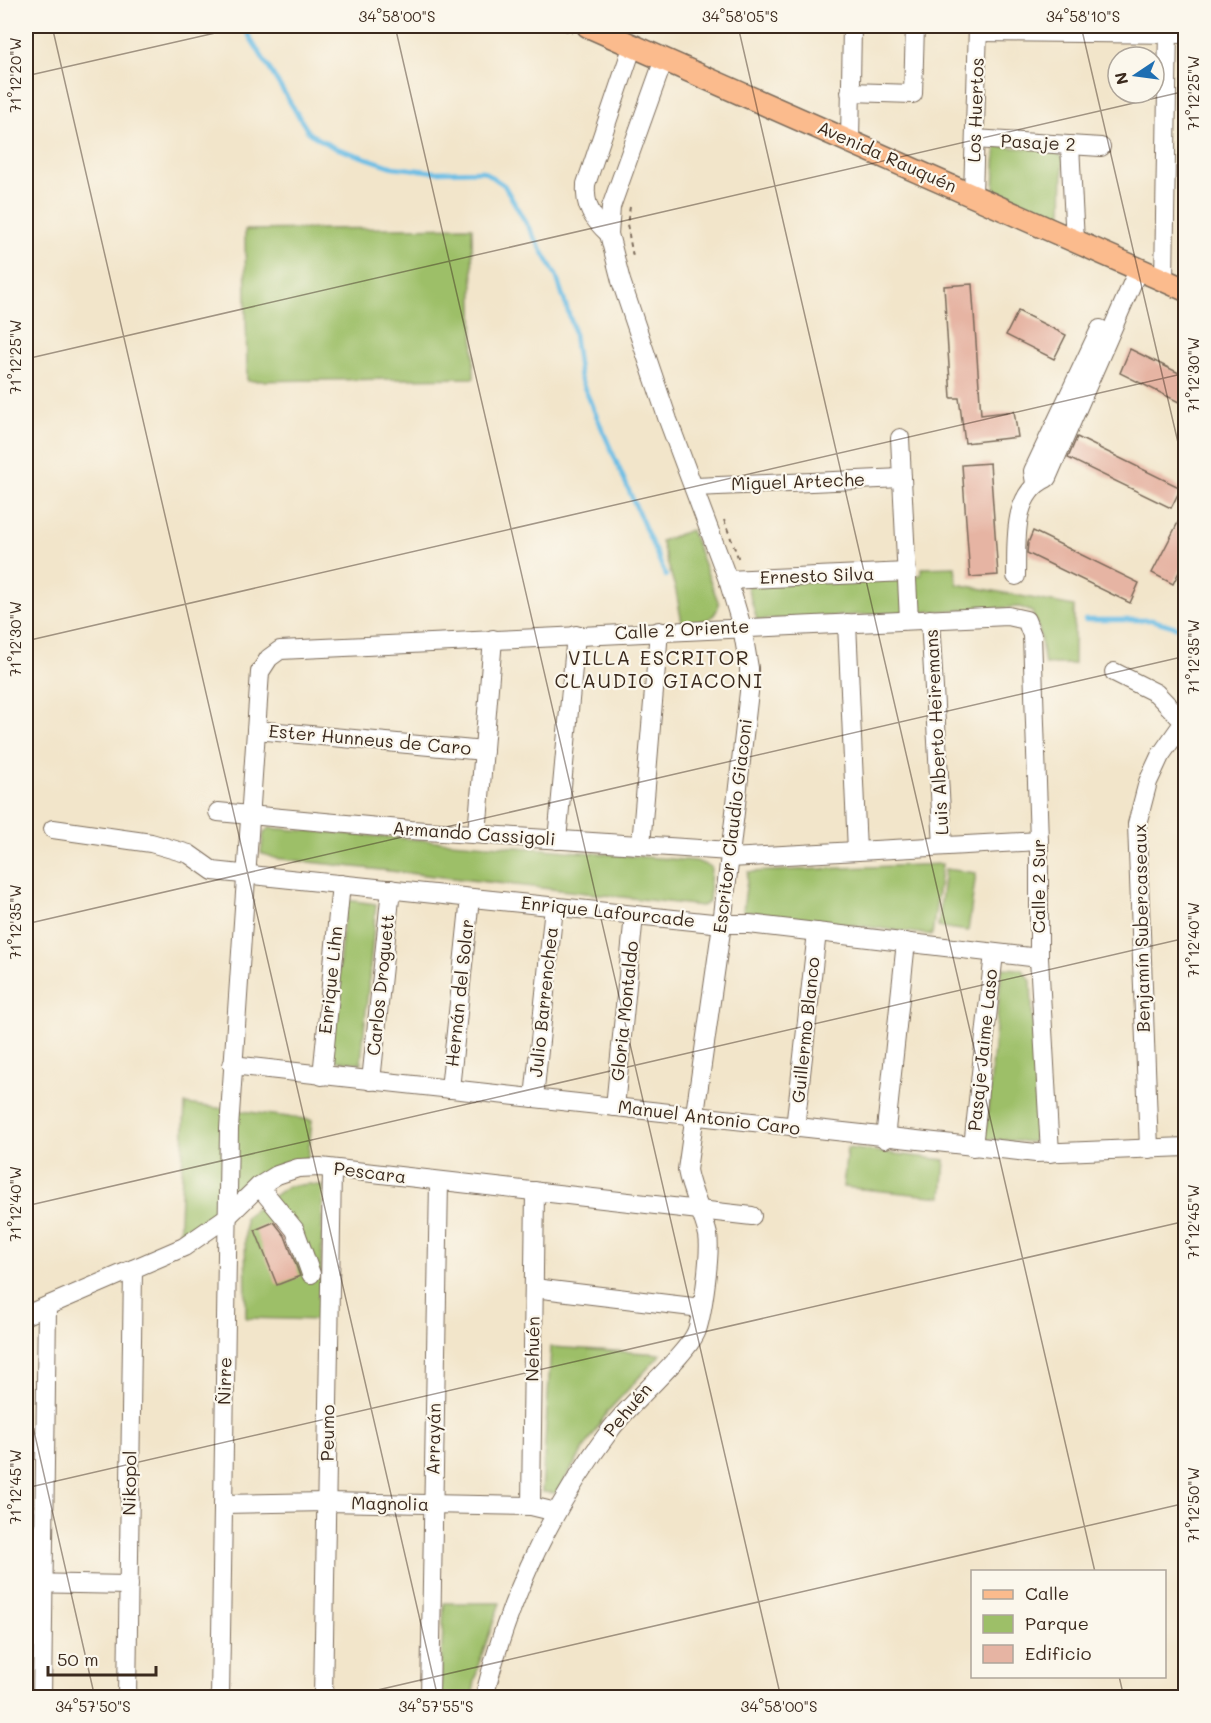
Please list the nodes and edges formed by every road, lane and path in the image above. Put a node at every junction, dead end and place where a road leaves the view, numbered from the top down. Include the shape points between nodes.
1 (588, 26) edge
2 (852, 26) edge
3 (915, 26) edge
4 (978, 28) edge
5 (1174, 31) edge
6 (633, 45) junction
7 (664, 59) junction
8 (850, 92) junction
9 (975, 140) junction
10 (850, 141) junction
11 (1070, 145) junction
12 (1101, 147) dead end
13 (973, 195) junction
14 (630, 203) dead end
15 (609, 234) junction
16 (1076, 242) junction
17 (633, 258) dead end
18 (1133, 268) junction
19 (1164, 281) junction
20 (1185, 290) edge
21 (900, 438) dead end
22 (902, 478) junction
23 (695, 487) junction
24 (723, 518) dead end
25 (907, 572) junction
26 (1016, 576) dead end
27 (736, 580) junction
28 (930, 619) junction
29 (909, 620) junction
30 (1026, 620) joint
31 (847, 622) junction
32 (742, 627) junction
33 (659, 631) junction
34 (576, 634) junction
35 (493, 639) junction
36 (268, 658) joint
37 (1114, 672) dead end
38 (1185, 720) edge
39 (256, 730) junction
40 (484, 751) junction
41 (218, 812) dead end
42 (250, 814) junction
43 (53, 829) dead end
44 (477, 834) junction
45 (557, 840) junction
46 (1039, 841) junction
47 (641, 845) junction
48 (943, 846) junction
49 (857, 851) junction
50 (730, 855) junction
51 (246, 874) junction
52 (341, 884) junction
53 (391, 889) junction
54 (470, 898) junction
55 (554, 907) junction
56 (634, 915) junction
57 (722, 924) junction
58 (817, 932) junction
59 (906, 942) junction
60 (994, 953) junction
61 (1038, 958) junction
62 (232, 1065) junction
63 (322, 1076) junction
64 (371, 1081) junction
65 (450, 1089) junction
66 (534, 1098) junction
67 (615, 1107) junction
68 (696, 1116) junction
69 (795, 1128) junction
70 (885, 1139) junction
71 (973, 1147) junction
72 (1185, 1147) edge
73 (1149, 1149) junction
74 (1050, 1153) junction
75 (332, 1169) junction
76 (439, 1181) junction
77 (259, 1186) junction
78 (535, 1191) junction
79 (698, 1209) junction
80 (752, 1216) dead end
81 (227, 1217) junction
82 (133, 1269) junction
83 (311, 1274) dead end
84 (534, 1288) junction
85 (47, 1306) junction
86 (701, 1308) junction
87 (26, 1315) edge
88 (326, 1502) junction
89 (223, 1504) junction
90 (433, 1504) junction
91 (531, 1506) junction
92 (556, 1512) junction
93 (35, 1583) edge
94 (129, 1585) junction
95 (42, 1698) edge
96 (127, 1698) edge
97 (220, 1698) edge
98 (323, 1698) edge
99 (430, 1698) edge
100 (484, 1698) edge

1 - 6 main road, Avenida Rauquén
2 - 8 street
3 - 8 street via 914,94
4 - 5 street
4 - 9 street, Los Huertos
5 - 19 street
6 - 7 main road, Avenida Rauquén
6 - 15 street, Escritor Claudio Giaconi via 586,184 589,212
7 - 10 main road, Avenida Rauquén
7 - 15 street, Escritor Claudio Giaconi via 611,207
8 - 10 street
9 - 11 street, Pasaje 2
9 - 13 street, Los Huertos
10 - 13 main road, Avenida Rauquén
11 - 12 street, Pasaje 2
11 - 16 street
13 - 16 main road, Avenida Rauquén
14 - 17 path via 627,224
15 - 23 street, Escritor Claudio Giaconi via 668,420
16 - 18 main road, Avenida Rauquén
18 - 19 main road, Avenida Rauquén
18 - 26 street via 1068,417 1047,478 1035,483 1018,517
19 - 20 main road, Avenida Rauquén
21 - 22 street, Luis Alberto Heiremans
22 - 23 street, Miguel Arteche
22 - 25 street, Luis Alberto Heiremans
23 - 27 street, Escritor Claudio Giaconi
24 - 27 path
25 - 27 street, Ernesto Silva
25 - 29 street, Luis Alberto Heiremans
27 - 32 street, Escritor Claudio Giaconi
28 - 29 street, Calle 2 Oriente
28 - 30 street, Calle 2 Oriente via 1008,616
28 - 48 street, Luis Alberto Heiremans
29 - 31 street, Calle 2 Oriente
30 - 46 street, Calle 2 Sur via 1032,635
31 - 32 street, Calle 2 Oriente
31 - 49 street
32 - 33 street, Calle 2 Oriente
32 - 50 street, Escritor Claudio Giaconi via 749,692
33 - 34 street, Calle 2 Oriente
33 - 47 street
34 - 35 street, Calle 2 Oriente
34 - 45 street
35 - 36 street, Calle 2 Oriente via 280,650
35 - 40 street
36 - 39 street, Ñirre via 260,672
37 - 38 street via 1155,693
38 - 73 street, Benjamín Subercaseaux via 1160,756 1148,782 1137,824
39 - 40 street, Ester Hunneus de Caro
39 - 42 street, Ñirre
40 - 44 street
41 - 42 street, Armando Cassigoli
42 - 44 street, Armando Cassigoli
42 - 51 street, Ñirre
43 - 51 street, Enrique Lafourcade via 151,843 189,854 213,871
44 - 45 street, Armando Cassigoli
45 - 47 street, Armando Cassigoli
46 - 48 street, Armando Cassigoli
46 - 61 street, Calle 2 Sur
47 - 50 street, Armando Cassigoli
48 - 49 street, Armando Cassigoli
49 - 50 street, Armando Cassigoli
50 - 57 street, Escritor Claudio Giaconi
51 - 52 street, Enrique Lafourcade
51 - 62 street, Ñirre
52 - 53 street, Enrique Lafourcade
52 - 63 street, Enrique Lihn
53 - 54 street, Enrique Lafourcade
53 - 64 street, Carlos Droguett
54 - 55 street, Enrique Lafourcade
54 - 65 street, Hernán del Solar
55 - 56 street, Enrique Lafourcade
55 - 66 street, Julio Barrenchea
56 - 57 street, Enrique Lafourcade
56 - 67 street, Gloria Montaldo
57 - 58 street, Enrique Lafourcade
57 - 68 street, Escritor Claudio Giaconi
58 - 59 street, Enrique Lafourcade
58 - 69 street, Guillermo Blanco
59 - 60 street, Enrique Lafourcade
59 - 70 street
60 - 61 street, Enrique Lafourcade
60 - 71 street, Pasaje Jaime Laso
61 - 74 street, Calle 2 Sur
62 - 63 street, Manuel Antonio Caro
62 - 81 street, Ñirre
63 - 64 street, Manuel Antonio Caro
64 - 65 street, Manuel Antonio Caro
65 - 66 street, Manuel Antonio Caro
66 - 67 street, Manuel Antonio Caro
67 - 68 street, Manuel Antonio Caro
68 - 69 street, Manuel Antonio Caro
68 - 79 street, Pehuén via 687,1170
69 - 70 street, Manuel Antonio Caro
70 - 71 street, Manuel Antonio Caro
71 - 74 street, Manuel Antonio Caro
72 - 73 street, Manuel Antonio Caro
73 - 74 street, Manuel Antonio Caro
75 - 76 street, Pescara
75 - 77 street, Pescara via 298,1168
75 - 88 street, Peumo
76 - 78 street, Pescara
76 - 90 street, Arrayán
77 - 81 street, Pescara
77 - 83 street via 295,1230
78 - 79 street, Pescara
78 - 84 street, Nehuén
79 - 80 street, Pescara
79 - 86 street, Pehuén via 709,1245
81 - 82 street, Pescara via 184,1247
81 - 89 street, Ñirre
82 - 85 street, Pescara
82 - 94 street, Nikopol
84 - 86 street
84 - 91 street, Nehuén
85 - 87 street, Pescara
85 - 93 street
86 - 92 street, Pehuén via 698,1328 690,1342 612,1427
88 - 89 street, Magnolia
88 - 90 street, Magnolia
88 - 98 street, Peumo
89 - 97 street, Ñirre
90 - 91 street, Magnolia
90 - 99 street, Arrayán
91 - 92 street, Magnolia
92 - 100 street, Pehuén via 514,1599
93 - 94 street
93 - 95 street
94 - 96 street, Nikopol

